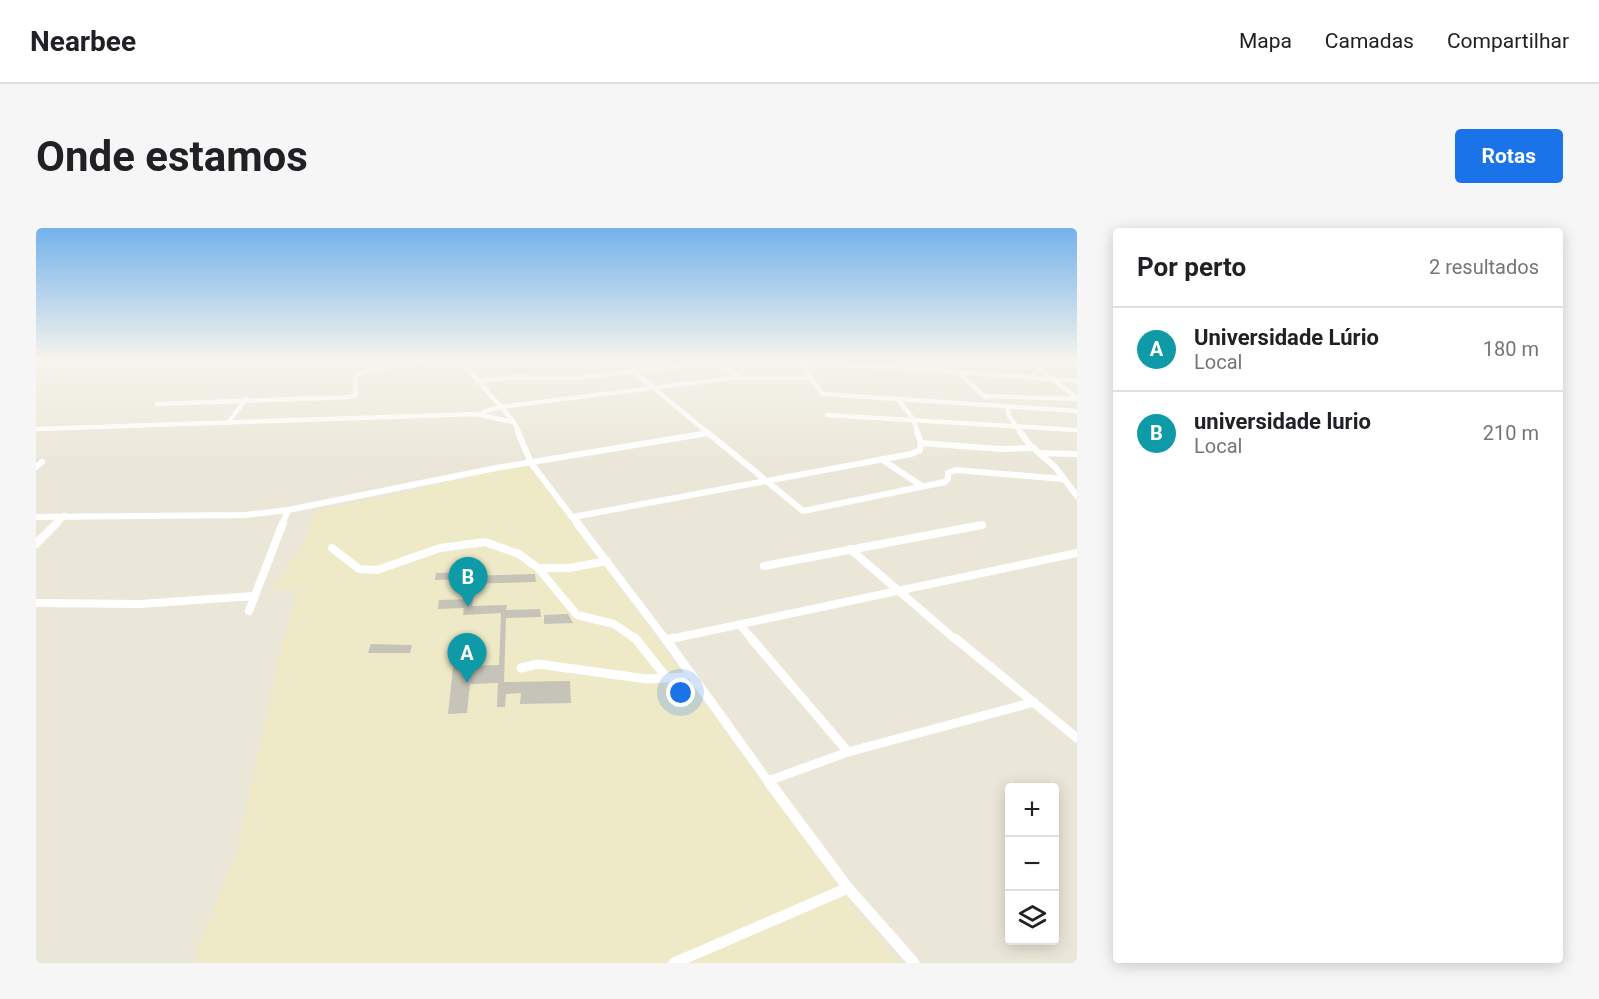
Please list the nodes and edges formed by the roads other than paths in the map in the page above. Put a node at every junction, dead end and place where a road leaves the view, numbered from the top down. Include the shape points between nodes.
1 (356, 393) edge
2 (488, 393) edge
3 (612, 393) edge
4 (661, 393) edge
5 (822, 393) edge
6 (980, 393) edge
7 (983, 396) junction
8 (1070, 398) junction
9 (1077, 398) edge
10 (246, 399) junction
11 (898, 399) junction
12 (157, 404) dead end
13 (1077, 404) edge
14 (994, 405) junction
15 (1007, 406) junction
16 (500, 407) junction
17 (1077, 411) edge
18 (476, 414) junction
19 (827, 415) dead end
20 (913, 419) junction
21 (514, 422) junction
22 (228, 423) junction
23 (1018, 426) junction
24 (36, 429) edge
25 (1077, 430) edge
26 (708, 433) junction
27 (921, 443) junction
28 (1037, 450) junction
29 (1077, 454) edge
30 (881, 459) junction
31 (42, 462) dead end
32 (531, 463) junction
33 (36, 467) edge
34 (1043, 477) junction
35 (1063, 479) junction
36 (765, 480) junction
37 (922, 486) junction
38 (1075, 492) edge
39 (288, 510) junction
40 (64, 516) junction
41 (36, 517) edge
42 (573, 517) junction
43 (982, 525) dead end
44 (36, 544) edge
45 (332, 548) dead end
46 (850, 549) junction
47 (1077, 553) edge
48 (607, 561) junction
49 (764, 566) dead end
50 (538, 568) junction
51 (900, 592) junction
52 (254, 596) junction
53 (36, 603) edge
54 (249, 611) dead end
55 (740, 625) junction
56 (666, 640) junction
57 (521, 668) dead end
58 (684, 677) dead end
59 (667, 678) junction
60 (1034, 702) junction
61 (1077, 738) edge
62 (848, 752) junction
63 (768, 781) junction
64 (848, 888) junction
65 (674, 963) edge
66 (914, 963) edge

1 - 10 street via 353,397 314,400
2 - 16 street
3 - 16 street
4 - 26 street
5 - 11 street
6 - 7 street
7 - 8 street
7 - 14 street
8 - 9 street
8 - 13 street
10 - 12 street
10 - 22 street
11 - 14 street
11 - 20 street
14 - 15 street
15 - 17 street
15 - 23 street via 1009,416
16 - 18 street
16 - 21 street
18 - 21 street
18 - 22 street
19 - 20 street
20 - 23 street
20 - 27 street
21 - 32 street
22 - 24 street
23 - 25 street
23 - 28 street
26 - 32 street
26 - 36 street
27 - 28 street
27 - 30 street via 917,452
28 - 29 street
28 - 35 street
30 - 36 street
30 - 37 street
31 - 33 street
32 - 39 street
32 - 42 street
34 - 35 street
34 - 37 street via 956,470 948,473 945,482
34 - 38 street
35 - 38 street
36 - 37 street via 803,510
36 - 42 street
39 - 40 street via 245,515
39 - 52 street
40 - 41 street
40 - 44 street
42 - 48 street
43 - 46 street
45 - 50 street via 359,569 377,570 440,548 484,542 519,555
46 - 49 street
46 - 51 street
47 - 51 street
48 - 50 street via 569,568
48 - 56 street
50 - 59 street via 577,615 628,631
51 - 55 street
51 - 60 street
52 - 53 street via 140,604
52 - 54 street
55 - 56 street
55 - 62 street
56 - 63 street
57 - 59 street via 538,664 647,679
58 - 59 street
60 - 61 street
60 - 62 street
62 - 63 street
63 - 64 street
64 - 65 street
64 - 66 street

